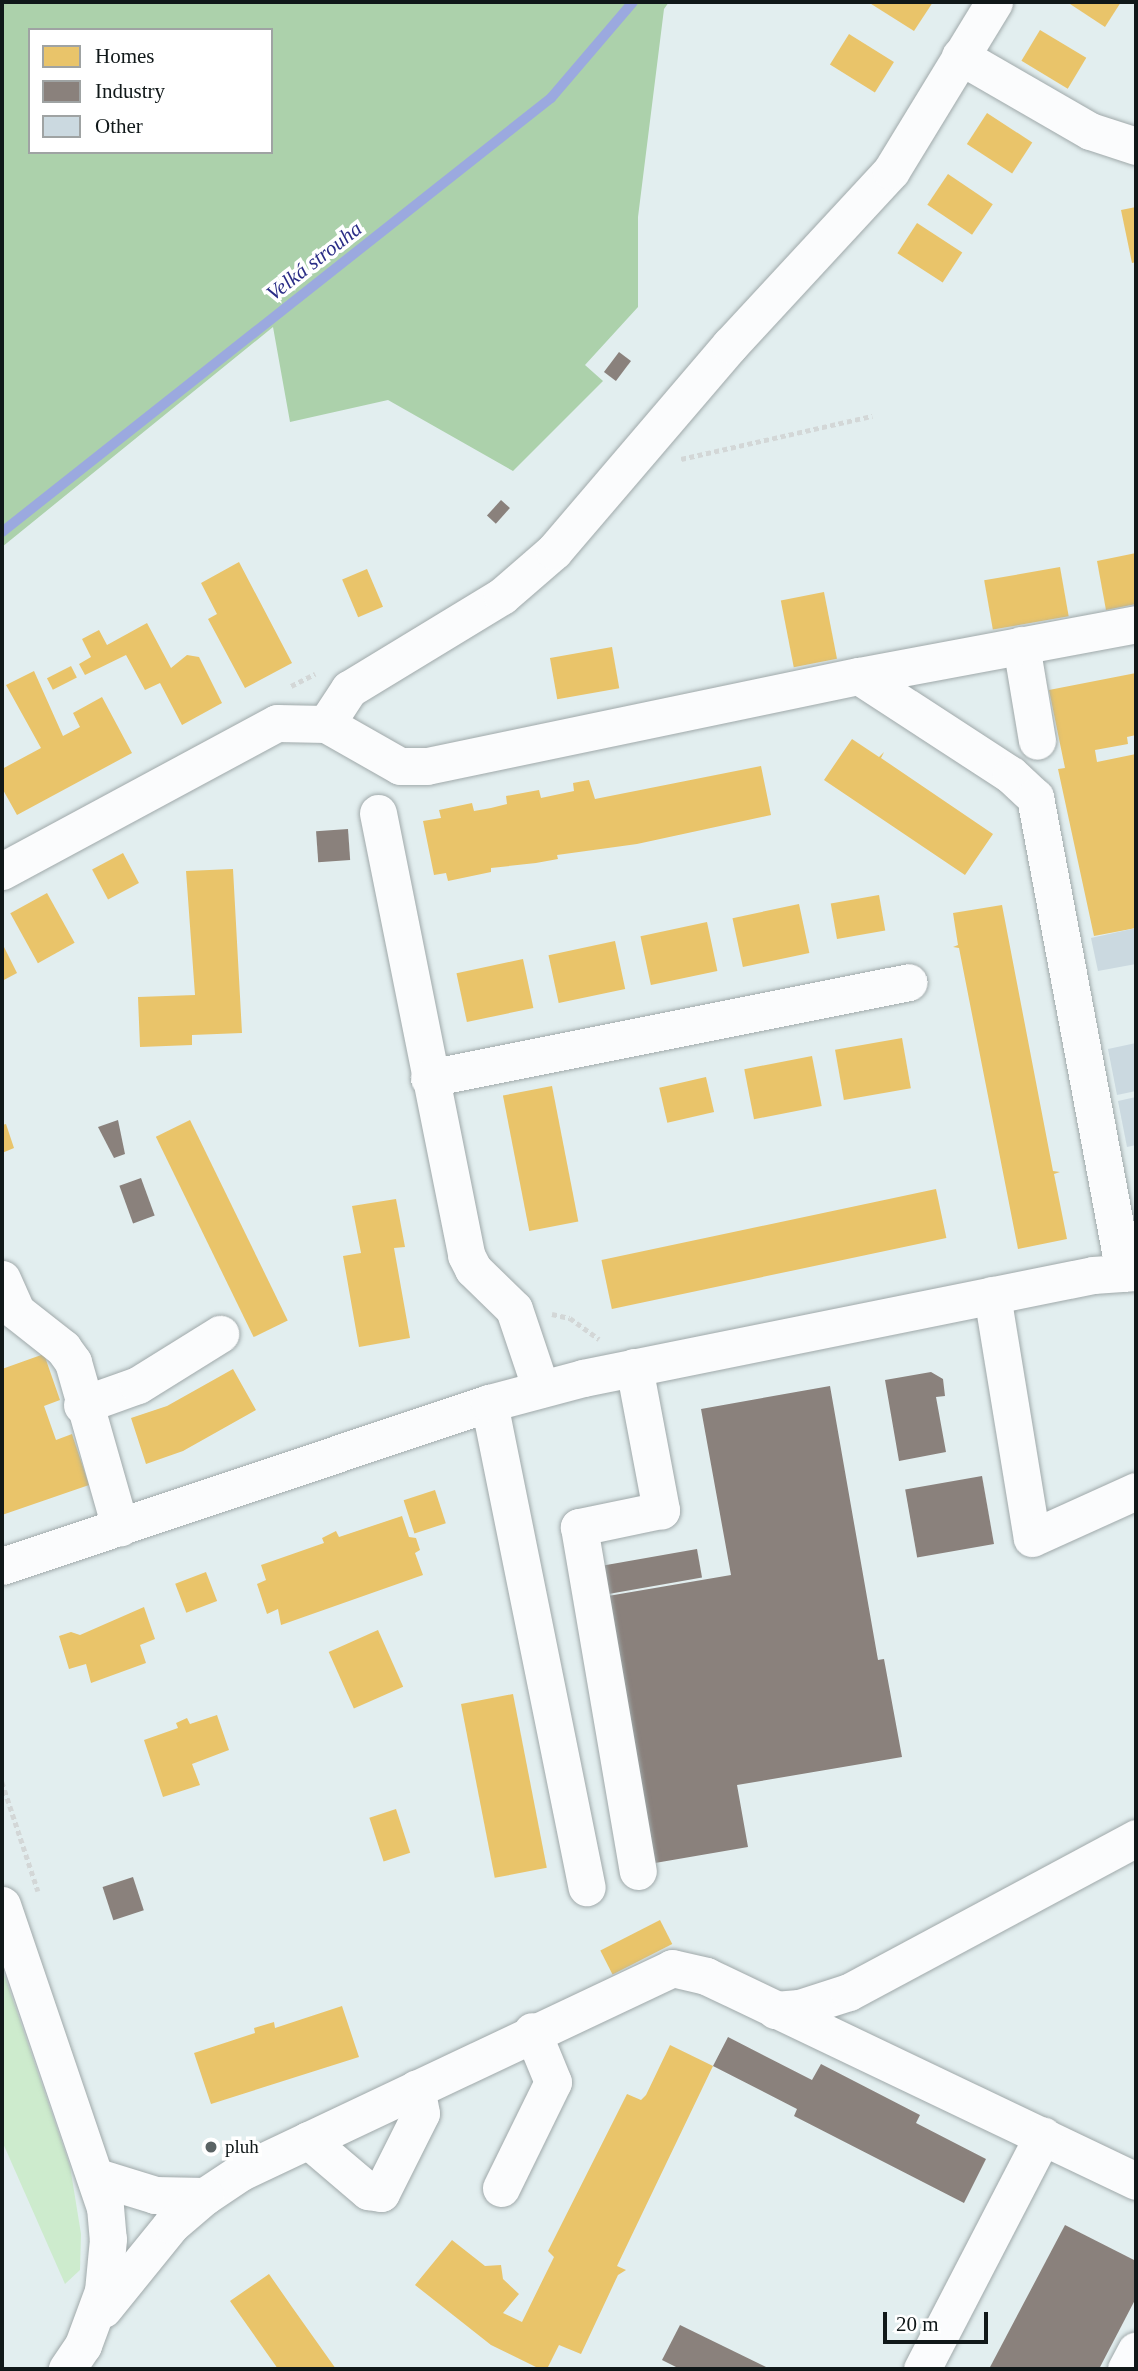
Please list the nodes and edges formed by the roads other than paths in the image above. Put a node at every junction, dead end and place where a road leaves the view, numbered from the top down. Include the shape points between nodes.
1 (994, 2) edge
2 (960, 56) junction
3 (1136, 146) edge
4 (1136, 624) edge
5 (1021, 645) junction
6 (859, 676) junction
7 (326, 724) junction
8 (1037, 741) dead end
9 (378, 813) dead end
10 (2, 871) edge
11 (908, 982) dead end
12 (429, 1078) junction
13 (1130, 1273) edge
14 (2, 1279) edge
15 (992, 1295) junction
16 (220, 1334) dead end
17 (634, 1367) junction
18 (541, 1389) junction
19 (489, 1403) junction
20 (82, 1405) junction
21 (1136, 1491) edge
22 (120, 1527) junction
23 (2, 1566) edge
24 (1136, 1838) edge
25 (638, 1871) dead end
26 (587, 1887) dead end
27 (2, 1905) edge
28 (775, 2010) junction
29 (532, 2031) junction
30 (416, 2088) junction
31 (1043, 2136) junction
32 (309, 2140) junction
33 (97, 2177) junction
34 (1136, 2180) edge
35 (501, 2188) dead end
36 (205, 2196) junction
37 (94, 2321) junction
38 (1136, 2350) edge
39 (67, 2369) edge
40 (922, 2369) edge
41 (1126, 2369) edge

1 - 2 street
2 - 3 street via 1090,131
2 - 7 street via 891,171 529,573 465,621 349,689
4 - 5 street
5 - 6 street
5 - 8 street
6 - 7 street via 427,766 404,768
6 - 13 street via 1011,775 1035,797
7 - 10 street via 293,720 251,734
9 - 12 street
11 - 12 street
12 - 18 street via 466,1255 473,1269 514,1309
13 - 15 street
14 - 20 street via 16,1311 69,1354 77,1371
15 - 17 street
15 - 21 street via 1032,1538
16 - 20 street via 138,1385
17 - 18 street
17 - 25 street via 661,1510 579,1527
18 - 19 street
19 - 22 street
19 - 26 street
20 - 22 street
22 - 23 street
24 - 28 street via 849,1992 799,2008
27 - 33 street
28 - 29 street via 706,1976 672,1968
28 - 31 street
29 - 30 street
29 - 35 street via 553,2082
30 - 32 street
30 - 32 street via 421,2113 381,2193 368,2191
31 - 34 street
31 - 40 street
32 - 36 street
33 - 36 street via 155,2195
33 - 37 street via 108,2239 103,2291
36 - 37 street via 162,2235
37 - 39 street
38 - 41 street

